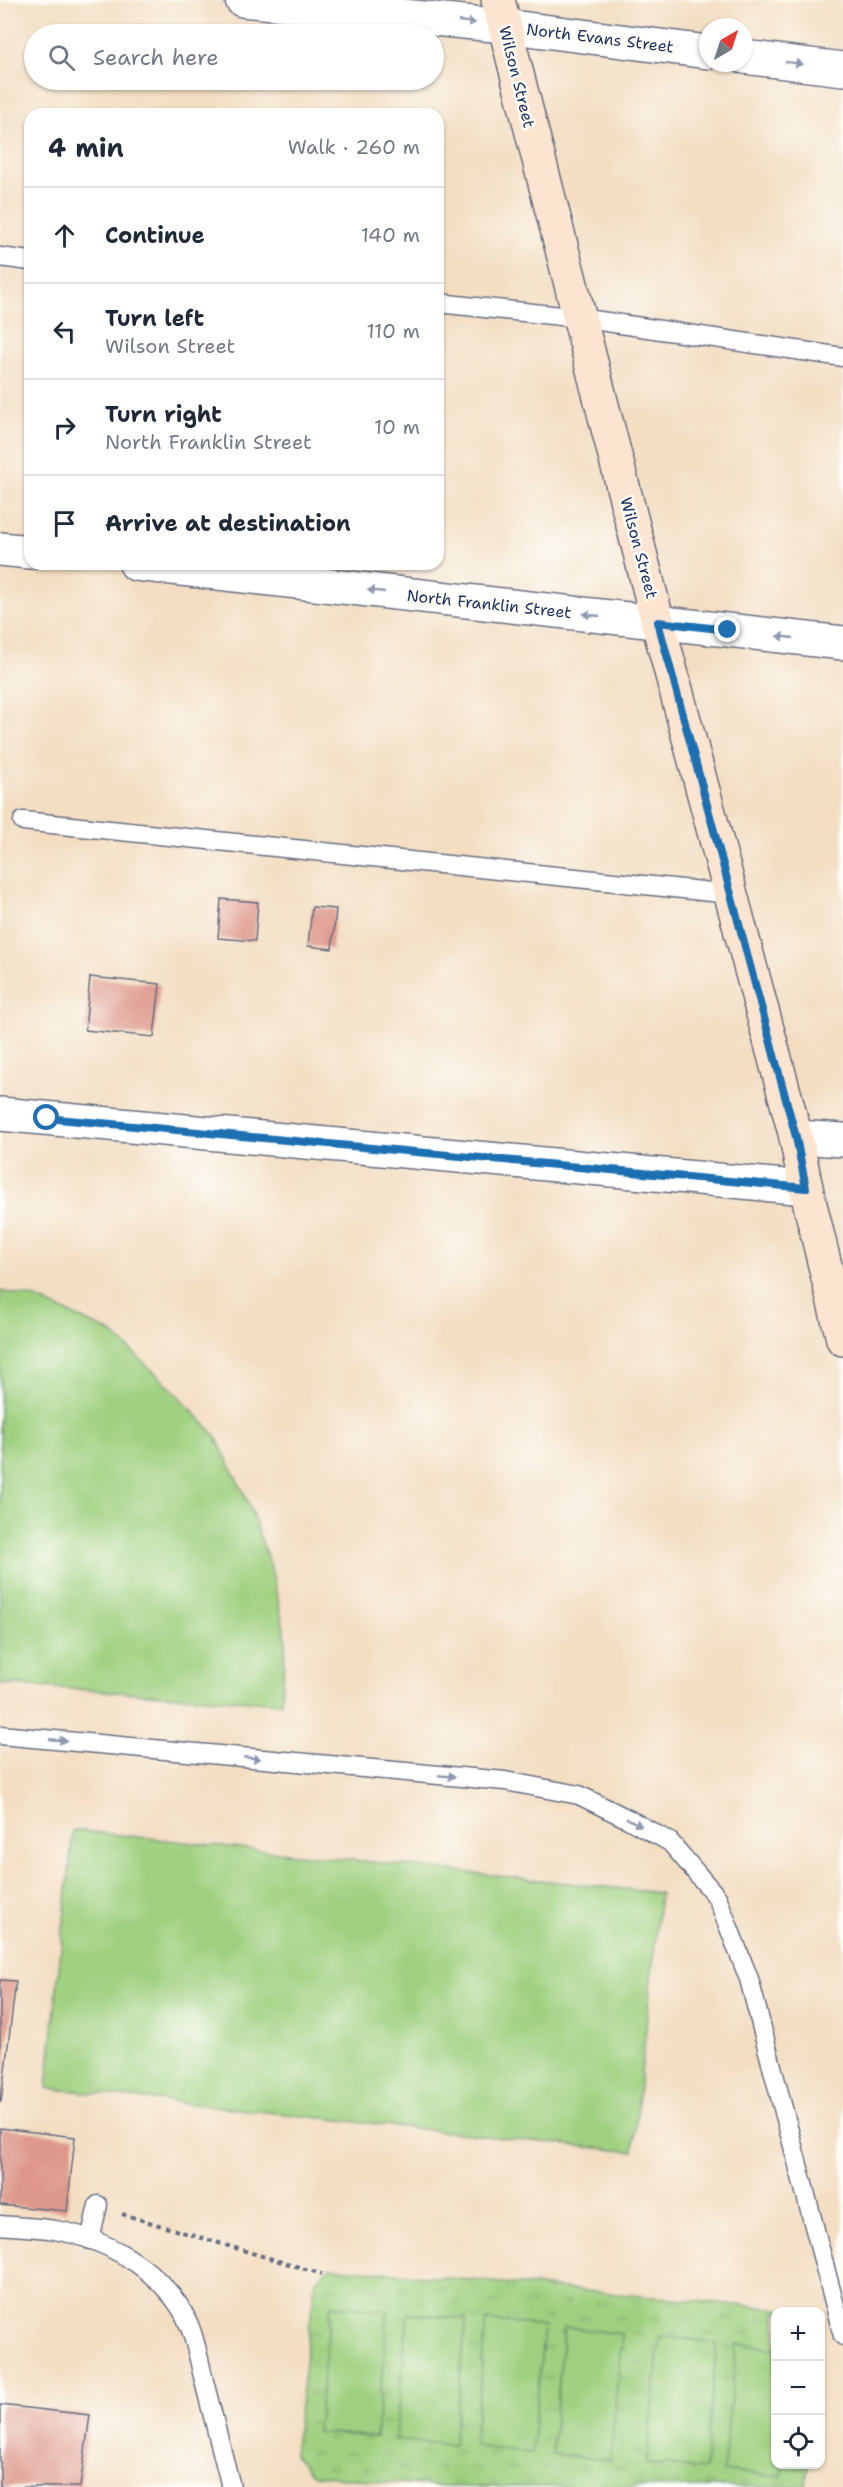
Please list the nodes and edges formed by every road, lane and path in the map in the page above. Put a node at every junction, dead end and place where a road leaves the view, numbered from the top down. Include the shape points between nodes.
1 (242, 0) edge
2 (501, 13) edge
3 (699, 50) edge
4 (753, 58) edge
5 (843, 69) edge
6 (0, 257) edge
7 (24, 260) edge
8 (444, 304) edge
9 (580, 318) junction
10 (843, 357) edge
11 (0, 549) edge
12 (24, 551) edge
13 (190, 570) edge
14 (658, 622) junction
15 (843, 643) edge
16 (23, 821) dead end
17 (731, 894) junction
18 (0, 1114) edge
19 (796, 1137) junction
20 (843, 1140) edge
21 (806, 1188) junction
22 (843, 1339) edge
23 (0, 1735) edge
24 (98, 2205) joint
25 (0, 2225) edge
26 (90, 2240) junction
27 (322, 2274) dead end
28 (843, 2336) edge
29 (231, 2487) edge

1 -> 2 street, North Evans Street
2 - 3 street, North Evans Street
2 - 9 street, Wilson Street
4 -> 5 street
6 - 7 lane
8 - 9 lane
9 - 10 lane
9 - 14 street, Wilson Street
11 - 12 street
14 -> 13 street, North Franklin Street
15 -> 14 street, North Franklin Street
14 - 17 street, Wilson Street
16 - 17 lane
17 - 19 street, Wilson Street
18 - 21 street
19 - 20 street
19 - 21 street, Wilson Street
21 - 22 street, Wilson Street
23 -> 28 lane via 505,1781 579,1795 670,1842 717,1897 749,1979
24 - 26 lane
24 - 27 path
25 - 26 lane via 56,2230
26 - 29 lane via 131,2259 152,2275 180,2308 193,2336

